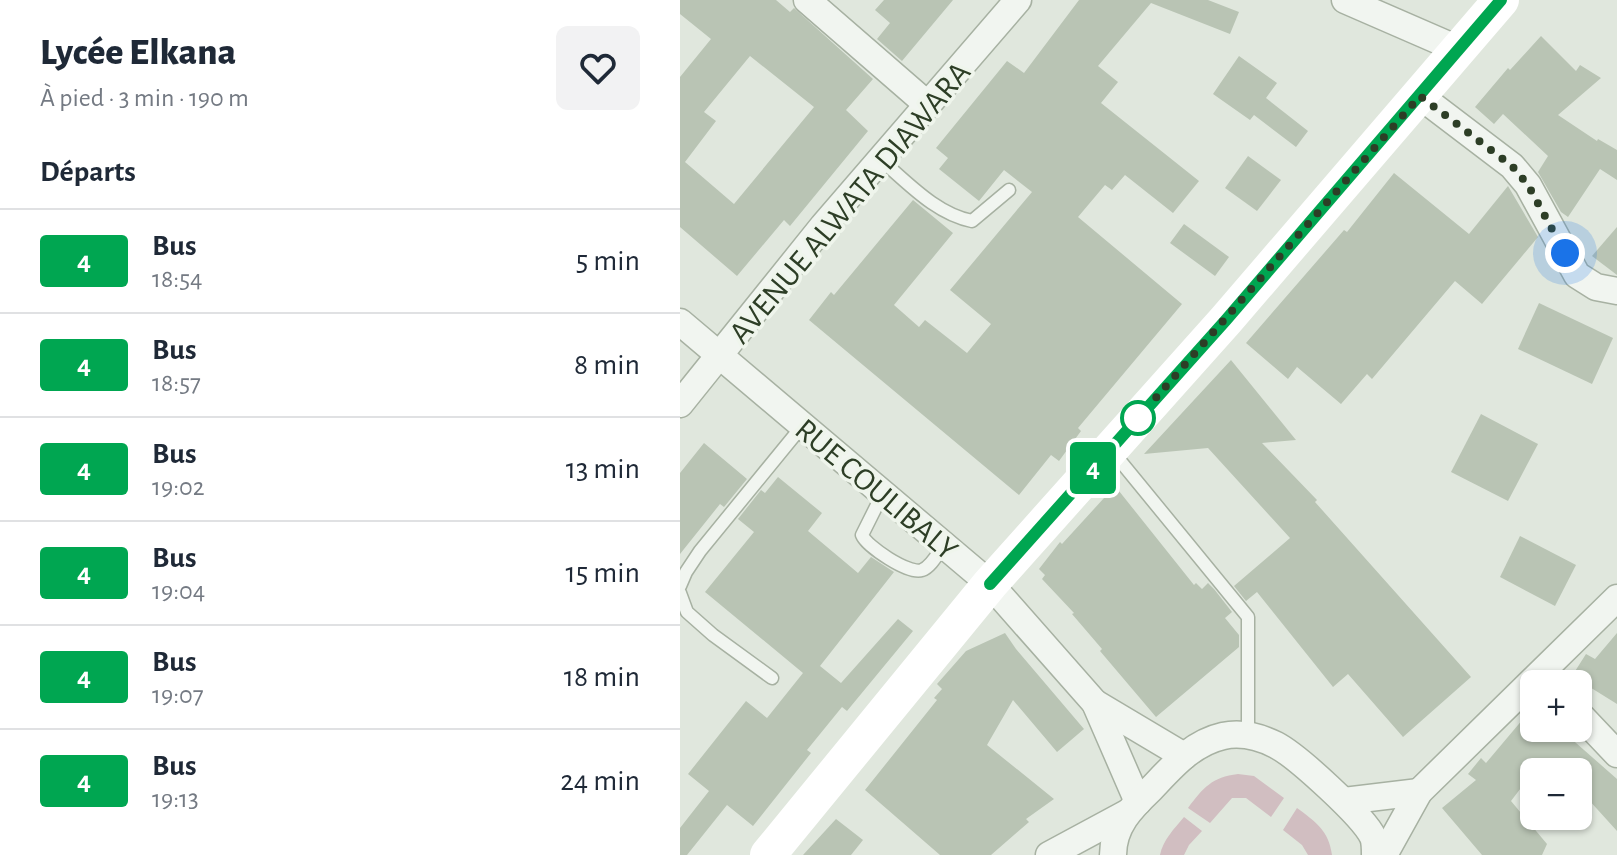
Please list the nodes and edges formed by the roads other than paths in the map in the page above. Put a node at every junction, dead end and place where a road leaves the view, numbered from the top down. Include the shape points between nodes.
1 (807, 0) edge
2 (1018, 0) edge
3 (1345, 0) edge
4 (1501, 0) edge
5 (1460, 50) junction
6 (1420, 96) junction
7 (928, 105) junction
8 (881, 160) junction
9 (1009, 190) dead end
10 (1617, 291) edge
11 (680, 322) edge
12 (720, 356) junction
13 (680, 404) edge
14 (803, 425) junction
15 (1110, 449) junction
16 (883, 493) junction
17 (944, 545) junction
18 (990, 584) junction
19 (680, 586) edge
20 (680, 593) edge
21 (1617, 598) edge
22 (1551, 670) edge
23 (772, 678) dead end
24 (1520, 700) edge
25 (1095, 703) junction
26 (1592, 728) edge
27 (1248, 735) junction
28 (1617, 754) edge
29 (1184, 756) junction
30 (1419, 792) junction
31 (1344, 801) junction
32 (1132, 807) junction
33 (768, 855) edge
34 (1049, 855) edge
35 (1113, 855) edge
36 (1375, 855) edge
37 (1384, 855) edge

1 - 7 street
2 - 7 street, AVENUE ALWATA DIAWARA
3 - 5 street
4 - 5 street
5 - 6 street
6 - 10 street via 1512,166 1528,185 1577,275 1596,287
6 - 15 street
7 - 8 street, AVENUE ALWATA DIAWARA
8 - 9 lane via 926,199 961,219 972,221
8 - 12 street, AVENUE ALWATA DIAWARA
11 - 12 street, RUE COULIBALY
12 - 13 street, AVENUE ALWATA DIAWARA
12 - 14 street, RUE COULIBALY
14 - 16 street, RUE COULIBALY
14 - 19 lane via 700,551
15 - 18 street
15 - 27 lane via 1248,617
16 - 17 street, RUE COULIBALY
16 - 17 lane via 862,535 865,543 919,572
17 - 18 street, RUE COULIBALY
18 - 25 street, RUE COULIBALY
18 - 33 street
20 - 23 lane via 687,612
21 - 22 street
24 - 30 street
25 - 29 street
25 - 32 street
26 - 28 street
27 - 29 street via 1199,744
27 - 31 street via 1278,746
29 - 32 street
30 - 31 street
30 - 37 street
31 - 36 street via 1374,839
32 - 34 street
32 - 35 street via 1113,840

